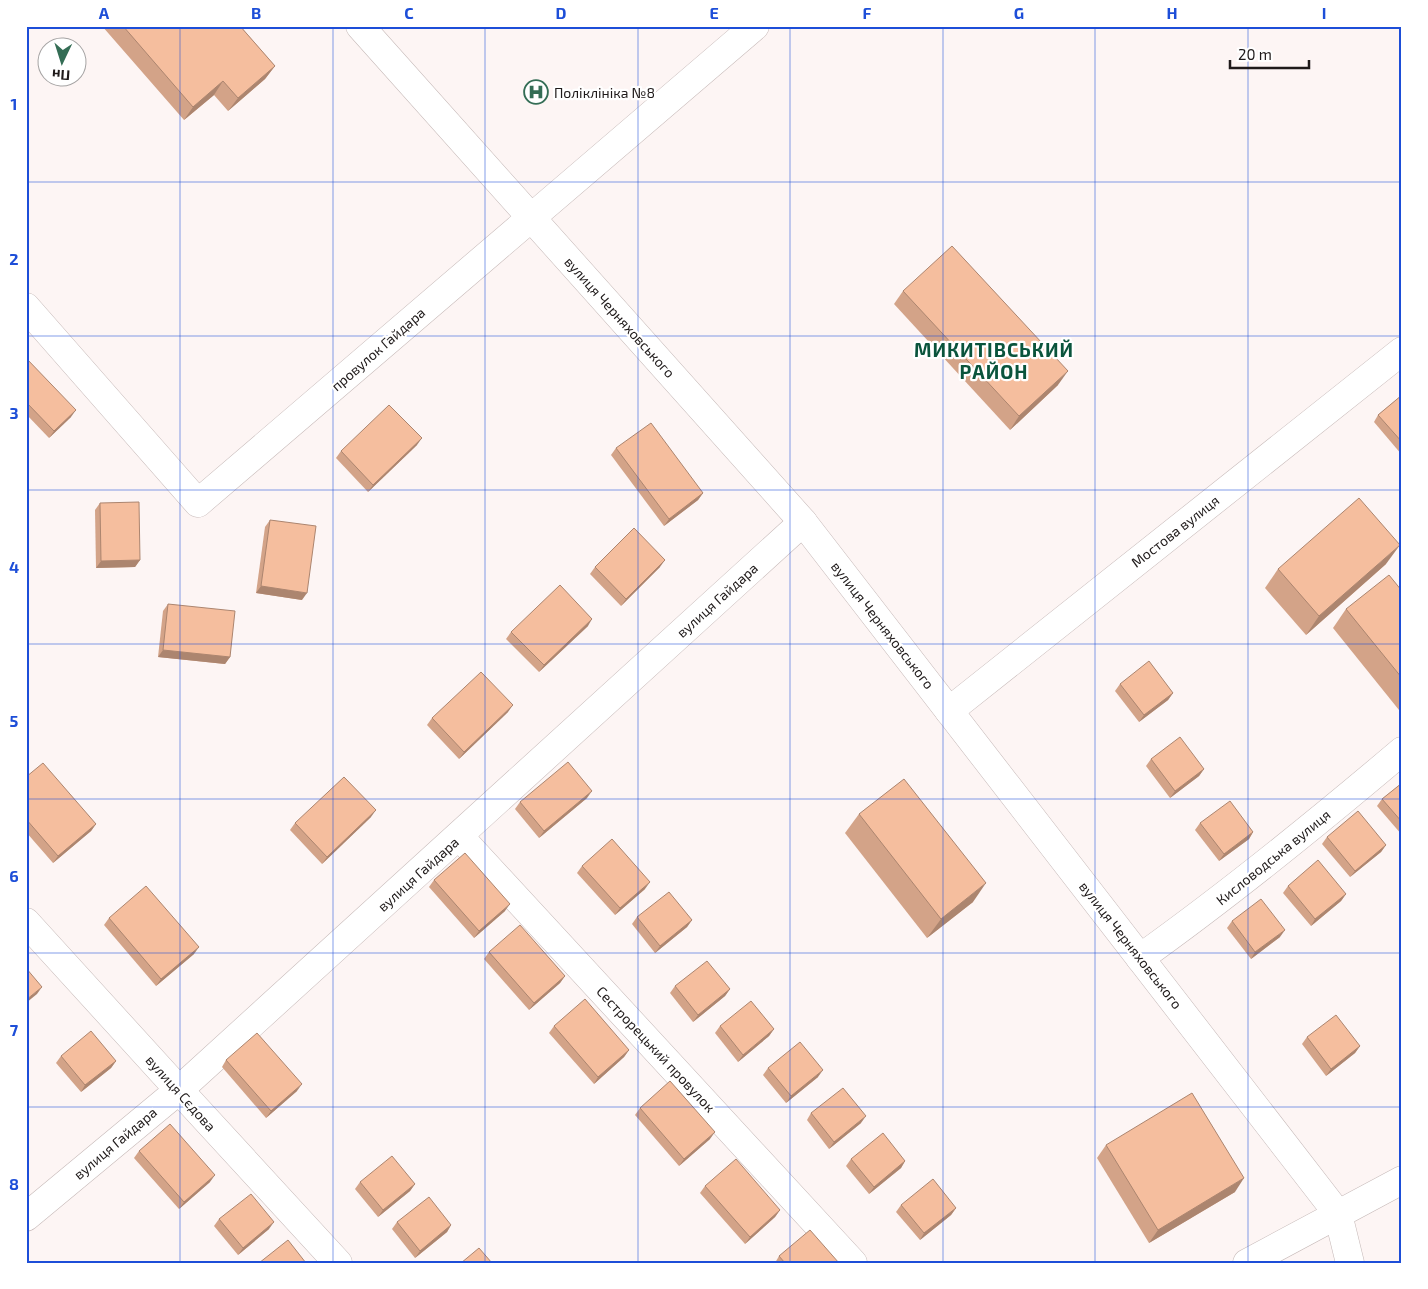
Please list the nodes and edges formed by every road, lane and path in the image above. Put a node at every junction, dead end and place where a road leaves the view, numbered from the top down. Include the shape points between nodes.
1 (360, 26) edge
2 (755, 26) edge
3 (531, 218) junction
4 (26, 307) edge
5 (1402, 351) edge
6 (803, 522) junction
7 (949, 711) junction
8 (1402, 751) edge
9 (459, 836) junction
10 (26, 922) edge
11 (1140, 958) junction
12 (179, 1090) junction
13 (1402, 1180) edge
14 (1338, 1214) junction
15 (26, 1217) edge
16 (338, 1263) edge
17 (853, 1263) edge
18 (1247, 1263) edge
19 (1350, 1263) edge

1 - 3 street, вулиця Черняховського
2 - 3 street, провулок Гайдара
3 - 4 street, провулок Гайдара via 198,503
3 - 6 street, вулиця Черняховського
5 - 7 street, Мостова вулиця
6 - 7 street, вулиця Черняховського
6 - 9 street, вулиця Гайдара
7 - 11 street, вулиця Черняховського
8 - 11 street, Кисловодська вулиця via 1228,894
9 - 12 street, вулиця Гайдара
9 - 17 street, Сестрорецький провулок
10 - 12 street, вулиця Сєдова
11 - 14 street, вулиця Черняховського
12 - 15 street, вулиця Гайдара
12 - 16 street, вулиця Сєдова
13 - 14 street
14 - 18 street
14 - 19 street, вулиця Черняховського

